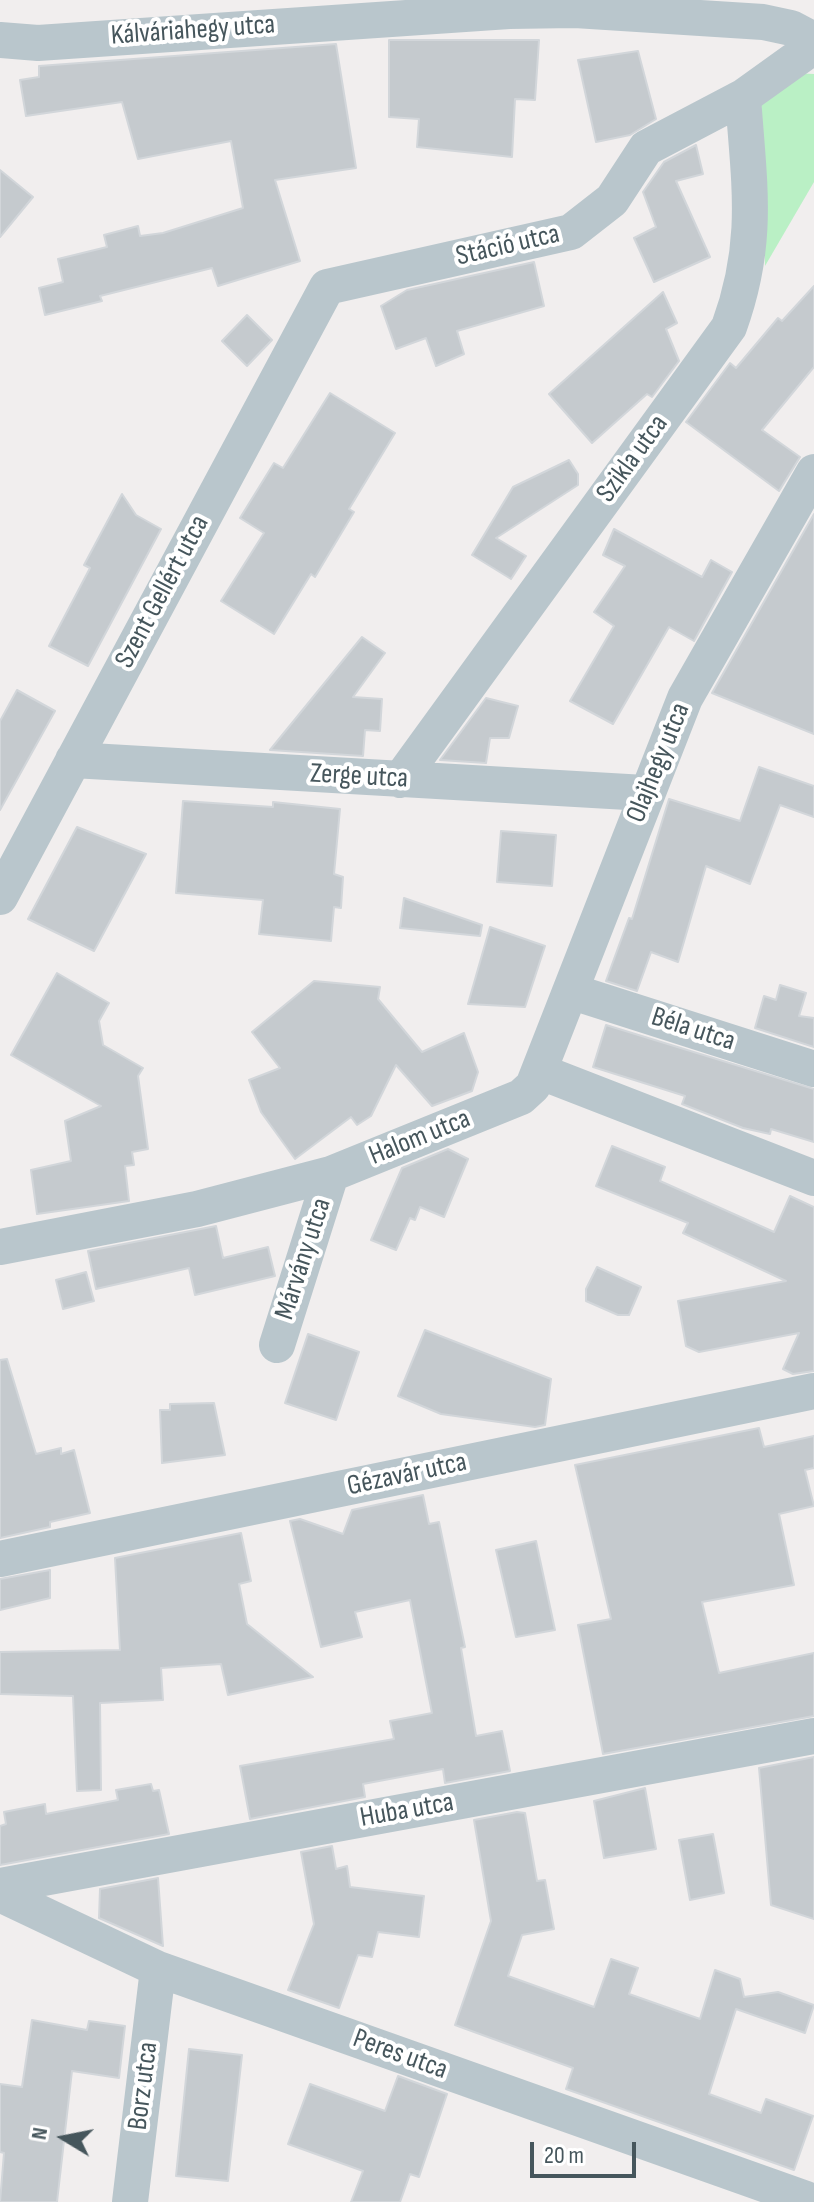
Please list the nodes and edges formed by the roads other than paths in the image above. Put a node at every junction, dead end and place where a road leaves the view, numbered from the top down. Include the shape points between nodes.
1 (0, 40) edge
2 (814, 43) edge
3 (743, 97) junction
4 (327, 287) joint
5 (814, 472) edge
6 (73, 760) junction
7 (400, 780) junction
8 (645, 793) junction
9 (0, 897) edge
10 (573, 992) junction
11 (814, 1069) edge
12 (541, 1072) junction
13 (331, 1174) junction
14 (814, 1178) edge
15 (0, 1247) edge
16 (277, 1345) dead end
17 (814, 1391) edge
18 (0, 1559) edge
19 (814, 1736) edge
20 (0, 1886) edge
21 (0, 1894) edge
22 (158, 1969) junction
23 (808, 2193) edge
24 (130, 2202) edge

1 - 2 street, Kálváriahegy utca via 38,43 423,14 575,10 763,22 791,28
2 - 3 street, Stáció utca
3 - 4 street, Stáció utca via 646,148 612,200 571,232
3 - 7 street, Szikla utca via 752,232 744,285 729,327
4 - 6 street, Szent Gellért utca
5 - 8 street, Olajhegy utca via 685,698
6 - 7 street, Zerge utca
6 - 9 street, Szent Gellért utca
7 - 8 street, Zerge utca
8 - 10 street, Olajhegy utca
10 - 11 street, Béla utca
10 - 12 street, Olajhegy utca
12 - 13 street, Halom utca via 521,1097
12 - 14 street
13 - 15 street, Halom utca via 197,1209
13 - 16 street, Márvány utca
17 - 18 street, Gézavár utca
19 - 20 street, Huba utca
21 - 22 street, Peres utca
22 - 23 street, Peres utca
22 - 24 street, Borz utca

